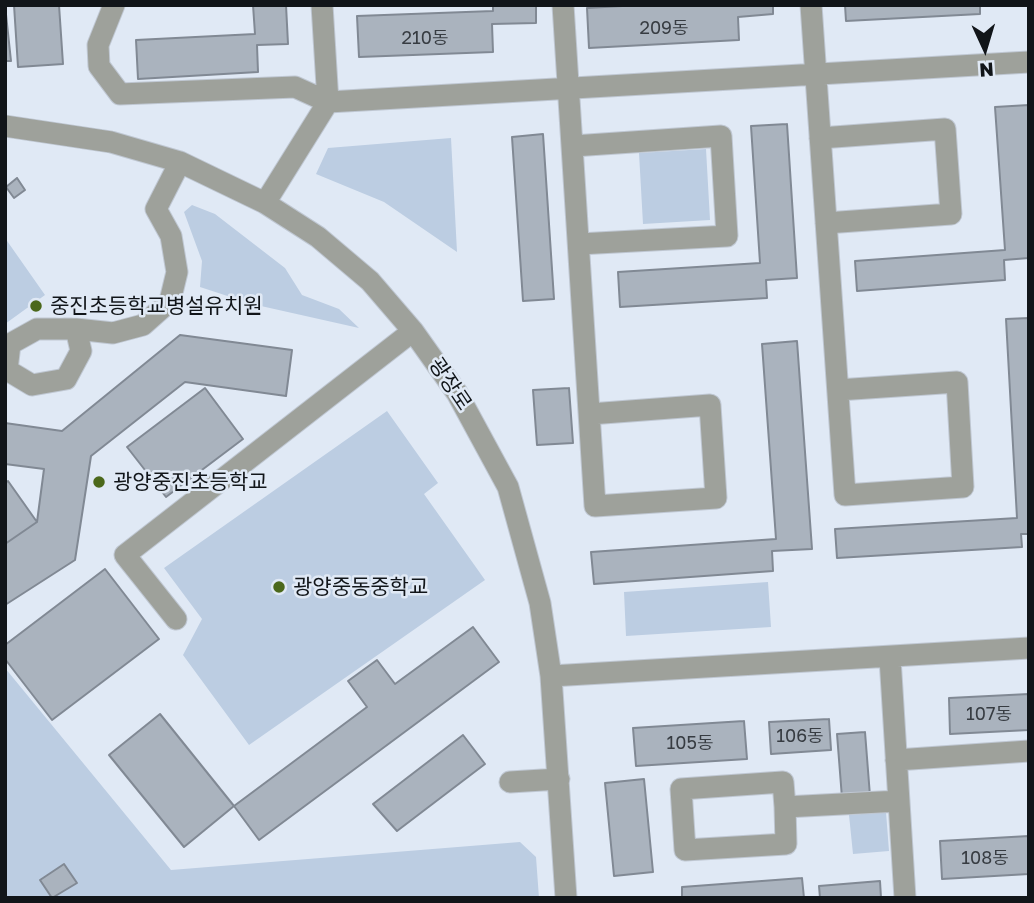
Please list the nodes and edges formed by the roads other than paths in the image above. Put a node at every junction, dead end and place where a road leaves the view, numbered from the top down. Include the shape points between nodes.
1 (114, 5) edge
2 (322, 5) edge
3 (563, 5) edge
4 (811, 5) edge
5 (1029, 62) edge
6 (816, 75) junction
7 (570, 88) junction
8 (328, 102) junction
9 (5, 126) edge
10 (820, 138) junction
11 (573, 146) junction
12 (180, 162) junction
13 (265, 203) junction
14 (826, 223) junction
15 (579, 244) junction
16 (76, 329) dead end
17 (413, 331) junction
18 (838, 390) junction
19 (590, 414) junction
20 (176, 619) dead end
21 (1029, 648) edge
22 (890, 658) junction
23 (551, 677) junction
24 (1029, 751) edge
25 (896, 760) junction
26 (559, 779) junction
27 (510, 782) dead end
28 (899, 801) junction
29 (785, 807) junction
30 (566, 898) edge
31 (905, 898) edge

1 - 8 street via 97,45 99,66 120,94 295,87
2 - 8 street
3 - 7 street
4 - 6 street
5 - 6 street
6 - 7 street
6 - 10 street
7 - 8 street
7 - 11 street
8 - 13 street
9 - 12 street, 광장로 via 111,142
10 - 14 street
10 - 14 street via 945,129 947,153 951,214
11 - 15 street
11 - 15 street via 721,136 726,211 727,236
12 - 13 street, 광장로
12 - 16 street via 156,209 171,236 177,272 170,301 143,325 113,333
13 - 17 street, 광장로 via 318,237 359,272
14 - 18 street
15 - 19 street
17 - 20 street via 125,555
17 - 23 street, 광장로 via 457,393 508,487 540,603
18 - 18 street via 845,495 963,487 957,382
19 - 19 street via 595,506 716,498 710,405
21 - 22 street
22 - 23 street
22 - 25 street
23 - 26 street, 광장로
24 - 25 street
25 - 28 street
26 - 27 street
26 - 30 street, 광장로
28 - 29 street
28 - 31 street
29 - 29 street via 783,782 681,789 685,850 786,844

